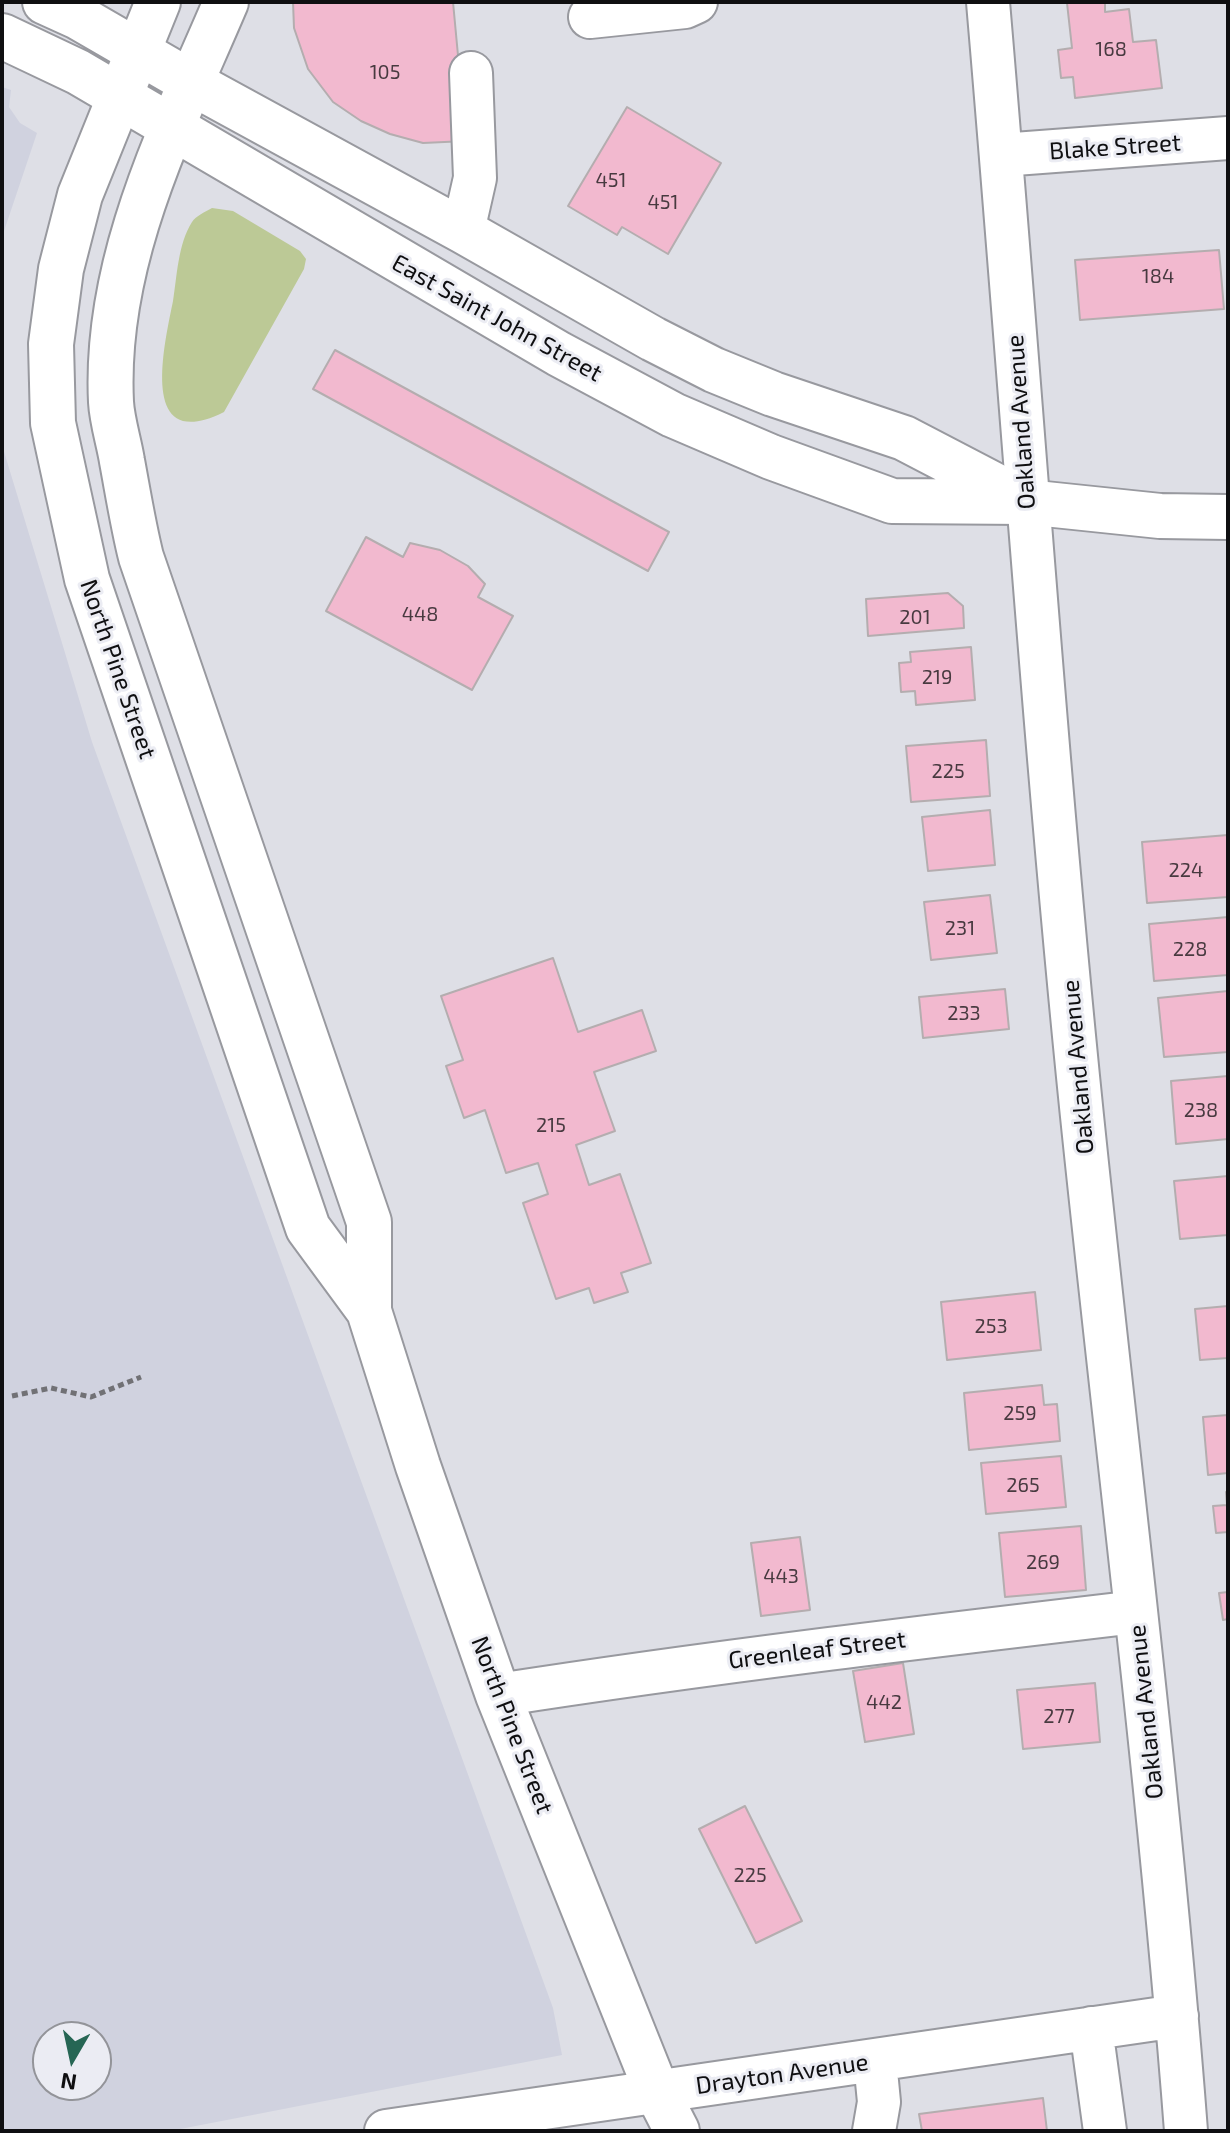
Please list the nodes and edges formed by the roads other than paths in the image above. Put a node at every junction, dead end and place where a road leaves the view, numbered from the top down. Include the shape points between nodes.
1 (45, 2) edge
2 (158, 2) edge
3 (226, 2) edge
4 (696, 2) edge
5 (988, 2) edge
6 (590, 17) dead end
7 (2, 36) edge
8 (137, 51) junction
9 (471, 73) dead end
10 (192, 83) junction
11 (120, 97) junction
12 (172, 129) junction
13 (1228, 138) edge
14 (1001, 155) junction
15 (463, 231) junction
16 (1026, 502) junction
17 (1228, 517) edge
18 (369, 1311) junction
19 (1136, 1612) junction
20 (498, 1695) junction
21 (1177, 2016) junction
22 (1091, 2028) junction
23 (875, 2061) junction
24 (657, 2092) junction
25 (386, 2131) edge
26 (677, 2131) edge
27 (874, 2131) edge
28 (1105, 2131) edge
29 (1186, 2131) edge

1 - 8 main road, East Saint John Street
2 - 8 main road, North Pine Street
3 - 10 main road, North Pine Street
4 - 6 street
5 - 14 street, Oakland Avenue
7 - 11 main road, East Saint John Street
8 - 10 main road, East Saint John Street
8 - 11 main road, North Pine Street
9 - 15 street via 475,178
10 - 12 main road, North Pine Street
10 - 15 main road, East Saint John Street
11 - 12 main road, East Saint John Street
11 - 18 main road, North Pine Street via 80,195 61,269 51,344 53,423 87,579 308,1228
12 - 16 main road, East Saint John Street via 546,347 701,427 892,501
12 - 18 main road, North Pine Street via 125,267 113,342 111,403 141,557 369,1222
13 - 14 street, Blake Street
14 - 16 street, Oakland Avenue
15 - 16 main road, East Saint John Street via 714,370 904,438
16 - 17 main road, East Saint John Street via 1160,516
16 - 19 street, Oakland Avenue via 1082,1113
18 - 20 main road, North Pine Street
19 - 20 street, Greenleaf Street via 832,1647
19 - 21 street, Oakland Avenue
20 - 24 main road, North Pine Street
21 - 22 street, Drayton Avenue
21 - 29 street, Oakland Avenue
22 - 23 street, Drayton Avenue
22 - 28 street
23 - 24 street, Drayton Avenue
23 - 27 street via 879,2102
24 - 25 street, Drayton Avenue
24 - 26 main road, North Pine Street

